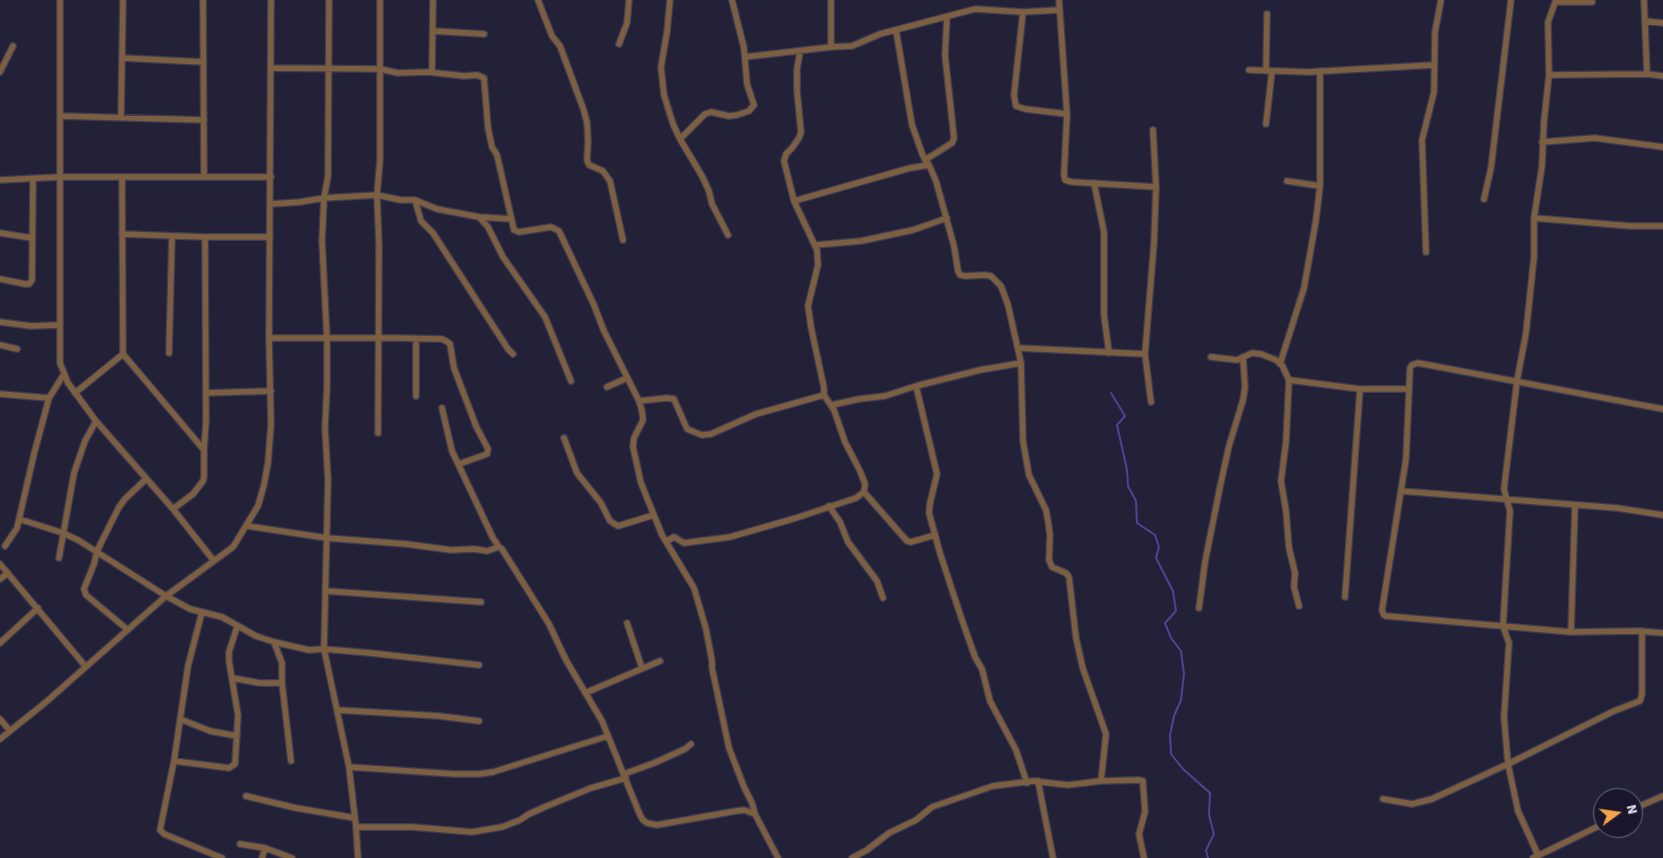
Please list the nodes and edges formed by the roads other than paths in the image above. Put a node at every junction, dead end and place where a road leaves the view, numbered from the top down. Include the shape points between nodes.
1 (60, 0) edge
2 (123, 0) edge
3 (203, 0) edge
4 (271, 0) edge
5 (329, 0) edge
6 (380, 0) edge
7 (433, 0) edge
8 (538, 0) edge
9 (629, 0) edge
10 (670, 0) edge
11 (732, 0) edge
12 (831, 0) edge
13 (1059, 0) edge
14 (1441, 0) edge
15 (1510, 0) edge
16 (1644, 0) edge
17 (1556, 1) edge
18 (1592, 2) dead end
19 (1059, 10) junction
20 (1023, 12) junction
21 (1267, 14) dead end
22 (947, 17) junction
23 (1645, 21) junction
24 (1663, 23) edge
25 (896, 30) junction
26 (433, 31) junction
27 (484, 34) dead end
28 (620, 44) dead end
29 (14, 46) dead end
30 (831, 47) junction
31 (800, 52) junction
32 (745, 57) junction
33 (123, 58) junction
34 (203, 62) junction
35 (1433, 65) junction
36 (271, 68) junction
37 (329, 68) junction
38 (380, 69) junction
39 (1249, 70) dead end
40 (1269, 71) junction
41 (1320, 71) junction
42 (0, 72) edge
43 (432, 72) junction
44 (1647, 74) junction
45 (1549, 76) junction
46 (1663, 76) edge
47 (1067, 114) junction
48 (61, 116) junction
49 (121, 117) junction
50 (204, 120) junction
51 (1266, 124) dead end
52 (1152, 130) dead end
53 (680, 139) junction
54 (1542, 142) junction
55 (1663, 147) edge
56 (925, 160) junction
57 (929, 165) junction
58 (204, 176) junction
59 (60, 177) junction
60 (122, 177) junction
61 (271, 177) junction
62 (33, 179) junction
63 (0, 180) edge
64 (1287, 181) dead end
65 (1094, 183) junction
66 (1156, 186) junction
67 (1320, 186) junction
68 (377, 195) junction
69 (324, 198) junction
70 (1484, 199) dead end
71 (415, 200) junction
72 (794, 201) junction
73 (271, 204) junction
74 (479, 217) junction
75 (947, 218) junction
76 (1534, 218) junction
77 (511, 219) junction
78 (1663, 226) edge
79 (0, 233) edge
80 (122, 234) junction
81 (728, 235) dead end
82 (172, 236) junction
83 (205, 237) junction
84 (270, 237) junction
85 (32, 238) junction
86 (623, 240) dead end
87 (816, 245) junction
88 (1426, 252) dead end
89 (0, 279) edge
90 (0, 322) edge
91 (59, 325) junction
92 (269, 338) junction
93 (379, 338) junction
94 (327, 339) junction
95 (416, 339) junction
96 (0, 345) edge
97 (1018, 348) junction
98 (18, 349) dead end
99 (169, 353) dead end
100 (1109, 353) junction
101 (123, 354) junction
102 (513, 354) dead end
103 (1146, 354) junction
104 (1211, 357) dead end
105 (1243, 357) junction
106 (1021, 363) junction
107 (1280, 364) junction
108 (64, 374) junction
109 (627, 378) junction
110 (1289, 380) junction
111 (571, 381) dead end
112 (1517, 381) junction
113 (916, 386) junction
114 (607, 387) dead end
115 (1360, 389) junction
116 (1409, 389) junction
117 (270, 391) junction
118 (75, 393) junction
119 (206, 393) junction
120 (1, 394) edge
121 (824, 395) junction
122 (416, 396) dead end
123 (49, 398) junction
124 (0, 401) edge
125 (639, 401) junction
126 (1151, 402) dead end
127 (832, 405) junction
128 (442, 408) dead end
129 (1663, 409) edge
130 (96, 421) junction
131 (378, 433) dead end
132 (564, 438) dead end
133 (204, 450) junction
134 (459, 464) junction
135 (146, 479) junction
136 (1401, 491) junction
137 (864, 492) junction
138 (1506, 499) junction
139 (829, 506) junction
140 (1576, 506) junction
141 (173, 509) junction
142 (654, 515) junction
143 (1663, 515) edge
144 (19, 519) junction
145 (247, 526) junction
146 (63, 533) junction
147 (935, 536) junction
148 (327, 538) junction
149 (667, 541) junction
150 (5, 546) dead end
151 (498, 548) junction
152 (97, 551) junction
153 (59, 558) dead end
154 (214, 561) junction
155 (0, 564) edge
156 (8, 573) junction
157 (0, 580) edge
158 (326, 590) junction
159 (166, 596) junction
160 (1345, 597) dead end
161 (883, 598) dead end
162 (481, 602) dead end
163 (1298, 606) dead end
164 (38, 608) junction
165 (1199, 608) dead end
166 (202, 612) junction
167 (627, 623) dead end
168 (1503, 626) junction
169 (237, 627) junction
170 (128, 630) junction
171 (1642, 631) junction
172 (1571, 632) junction
173 (1663, 634) edge
174 (274, 642) junction
175 (0, 643) edge
176 (324, 649) junction
177 (660, 661) dead end
178 (479, 665) dead end
179 (86, 668) junction
180 (642, 668) junction
181 (232, 678) junction
182 (282, 683) junction
183 (586, 693) junction
184 (337, 710) junction
185 (0, 719) edge
186 (180, 719) junction
187 (479, 721) dead end
188 (10, 731) junction
189 (237, 736) junction
190 (608, 736) junction
191 (0, 739) edge
192 (691, 744) dead end
193 (174, 761) junction
194 (291, 761) dead end
195 (1508, 764) junction
196 (349, 767) junction
197 (625, 776) junction
198 (1038, 781) junction
199 (1101, 781) junction
200 (1026, 783) junction
201 (246, 796) dead end
202 (1663, 796) edge
203 (1383, 799) dead end
204 (752, 803) junction
205 (1643, 805) edge
206 (744, 810) junction
207 (755, 814) junction
208 (355, 818) junction
209 (356, 827) junction
210 (1593, 829) edge
211 (240, 844) dead end
212 (265, 848) junction
213 (1536, 856) edge
214 (222, 858) edge
215 (262, 858) edge
216 (292, 858) edge
217 (358, 858) edge
218 (778, 858) edge
219 (852, 858) edge
220 (1053, 858) edge
221 (1144, 858) edge

1 - 48 street
2 - 33 street
3 - 34 street
4 - 36 street
5 - 37 street
6 - 38 street
7 - 26 street
8 - 86 street via 552,36 560,46 583,108 587,122 587,160 610,180
9 - 28 street via 627,23
10 - 53 street via 661,67 664,96
11 - 32 street
12 - 30 street
13 - 19 street
14 - 35 street
15 - 70 street via 1492,168
16 - 23 street
17 - 18 street
17 - 45 street via 1548,22
19 - 20 street
19 - 47 street
20 - 22 street via 975,9
20 - 47 street via 1014,95 1016,106
21 - 40 street
22 - 25 street
22 - 56 street via 945,55 954,138 952,143
23 - 24 street
23 - 44 street
25 - 30 street via 852,46
25 - 56 street via 912,125
26 - 27 street
26 - 43 street
29 - 42 street
30 - 31 street
31 - 32 street
31 - 72 street via 797,91 801,132 784,158
32 - 53 street via 753,107 738,115 705,114
33 - 34 street
33 - 49 street
34 - 50 street
35 - 41 street
35 - 88 street via 1434,92 1422,140
36 - 37 street
36 - 61 street
37 - 38 street
37 - 69 street via 328,176
38 - 43 street via 398,73
38 - 68 street
39 - 40 street
40 - 41 street
40 - 51 street
41 - 67 street
43 - 77 street via 484,78 488,128
44 - 45 street
44 - 46 street
45 - 54 street
47 - 65 street via 1064,175 1066,180
48 - 49 street
48 - 59 street
49 - 50 street
50 - 58 street
52 - 66 street
53 - 81 street via 702,176
54 - 55 street via 1595,138
54 - 76 street via 1542,166
56 - 57 street
57 - 72 street
57 - 75 street
58 - 60 street
58 - 61 street
59 - 60 street
59 - 62 street
59 - 91 street
60 - 80 street
61 - 73 street
62 - 63 street
62 - 85 street
64 - 67 street
65 - 66 street
65 - 100 street via 1104,232 1104,315
66 - 103 street
67 - 107 street via 1304,288
68 - 69 street
68 - 71 street
68 - 93 street
69 - 73 street
69 - 94 street via 322,241
71 - 74 street via 437,209
71 - 102 street via 421,221 433,233
72 - 87 street
73 - 84 street
74 - 77 street
74 - 111 street via 545,317
75 - 87 street via 913,230 861,241
75 - 97 street via 958,272 966,276 991,276 1001,286
76 - 78 street
76 - 112 street via 1534,257
77 - 109 street via 514,230 519,232 551,226 559,232
79 - 85 street
80 - 82 street
80 - 101 street
82 - 83 street
82 - 99 street
83 - 84 street
83 - 119 street
84 - 92 street
85 - 89 street via 31,282 25,284
87 - 121 street via 818,265 808,306
90 - 91 street
91 - 108 street via 60,363
92 - 94 street
92 - 117 street
93 - 94 street
93 - 95 street
93 - 131 street
94 - 148 street
95 - 122 street
95 - 134 street via 442,339 450,344 454,368 488,449 487,454
96 - 98 street
97 - 100 street
97 - 106 street
100 - 103 street
101 - 118 street
101 - 133 street
103 - 126 street
104 - 105 street via 1237,360
105 - 107 street via 1261,354
105 - 165 street via 1244,394 1220,487
106 - 113 street
106 - 199 street via 1023,441 1030,475 1046,510 1049,560 1052,566 1069,577 1082,668 1106,734
107 - 110 street
108 - 118 street
108 - 123 street
109 - 114 street
109 - 125 street
110 - 115 street
110 - 163 street via 1286,442 1280,473
112 - 116 street via 1418,363 1410,368
112 - 129 street
112 - 138 street via 1504,489
113 - 127 street via 891,395
113 - 147 street via 937,474 929,514
115 - 116 street
115 - 160 street
116 - 136 street
117 - 119 street
117 - 145 street via 268,463 258,506
118 - 130 street
119 - 133 street
120 - 123 street
120 - 124 street
121 - 125 street via 756,414 702,435 687,429 674,399
121 - 127 street
123 - 144 street
125 - 142 street via 643,420 633,447 641,484
127 - 137 street via 844,442 865,484
128 - 134 street via 452,451
130 - 135 street
130 - 146 street via 74,473
132 - 142 street via 577,474 601,503 610,521 618,526
133 - 141 street via 203,481 194,494
134 - 151 street
135 - 141 street
135 - 152 street via 119,507
136 - 138 street
136 - 168 street via 1382,610 1384,615
137 - 139 street via 856,498
137 - 147 street via 907,541
138 - 140 street
138 - 168 street via 1510,512
139 - 149 street via 730,537 684,543 674,537
139 - 161 street via 848,542 877,581
140 - 143 street
140 - 172 street
141 - 154 street
142 - 149 street
144 - 146 street
144 - 150 street
145 - 148 street
145 - 154 street via 233,547
146 - 152 street
146 - 153 street
147 - 200 street via 975,657 982,669 990,701 1019,756
148 - 151 street via 451,550 487,551
148 - 158 street
149 - 204 street via 694,588 706,629 730,748
151 - 183 street via 502,548 549,624
152 - 159 street
152 - 170 street via 84,592
154 - 159 street
155 - 156 street
156 - 157 street
156 - 164 street
158 - 162 street
158 - 176 street
159 - 166 street
159 - 170 street
164 - 175 street
164 - 179 street
166 - 169 street via 222,617
166 - 186 street via 188,666
167 - 180 street
168 - 172 street
168 - 195 street via 1509,643 1504,717
169 - 174 street
169 - 181 street via 229,652
170 - 179 street
171 - 172 street
171 - 173 street
171 - 195 street via 1640,700
174 - 176 street via 309,650
174 - 182 street via 282,663
176 - 178 street
176 - 184 street
177 - 180 street
179 - 188 street
180 - 183 street
181 - 182 street
181 - 189 street via 238,715
182 - 194 street
183 - 190 street
184 - 187 street
184 - 196 street
185 - 188 street
186 - 189 street via 210,731
186 - 193 street
188 - 191 street
189 - 193 street via 233,767
190 - 196 street via 479,774
190 - 197 street
192 - 197 street
193 - 214 street via 160,830
195 - 203 street via 1425,802 1412,804
195 - 213 street via 1518,811
196 - 208 street
197 - 206 street via 640,815 647,823
197 - 209 street via 570,796 502,827 472,832
198 - 199 street via 1068,785
198 - 200 street
198 - 220 street
199 - 221 street via 1143,781 1145,812 1139,834
200 - 219 street via 993,786 932,807
201 - 208 street
202 - 205 street
204 - 206 street
204 - 207 street
206 - 207 street
207 - 218 street
208 - 209 street
209 - 217 street
210 - 213 street
211 - 212 street
212 - 215 street
212 - 216 street

